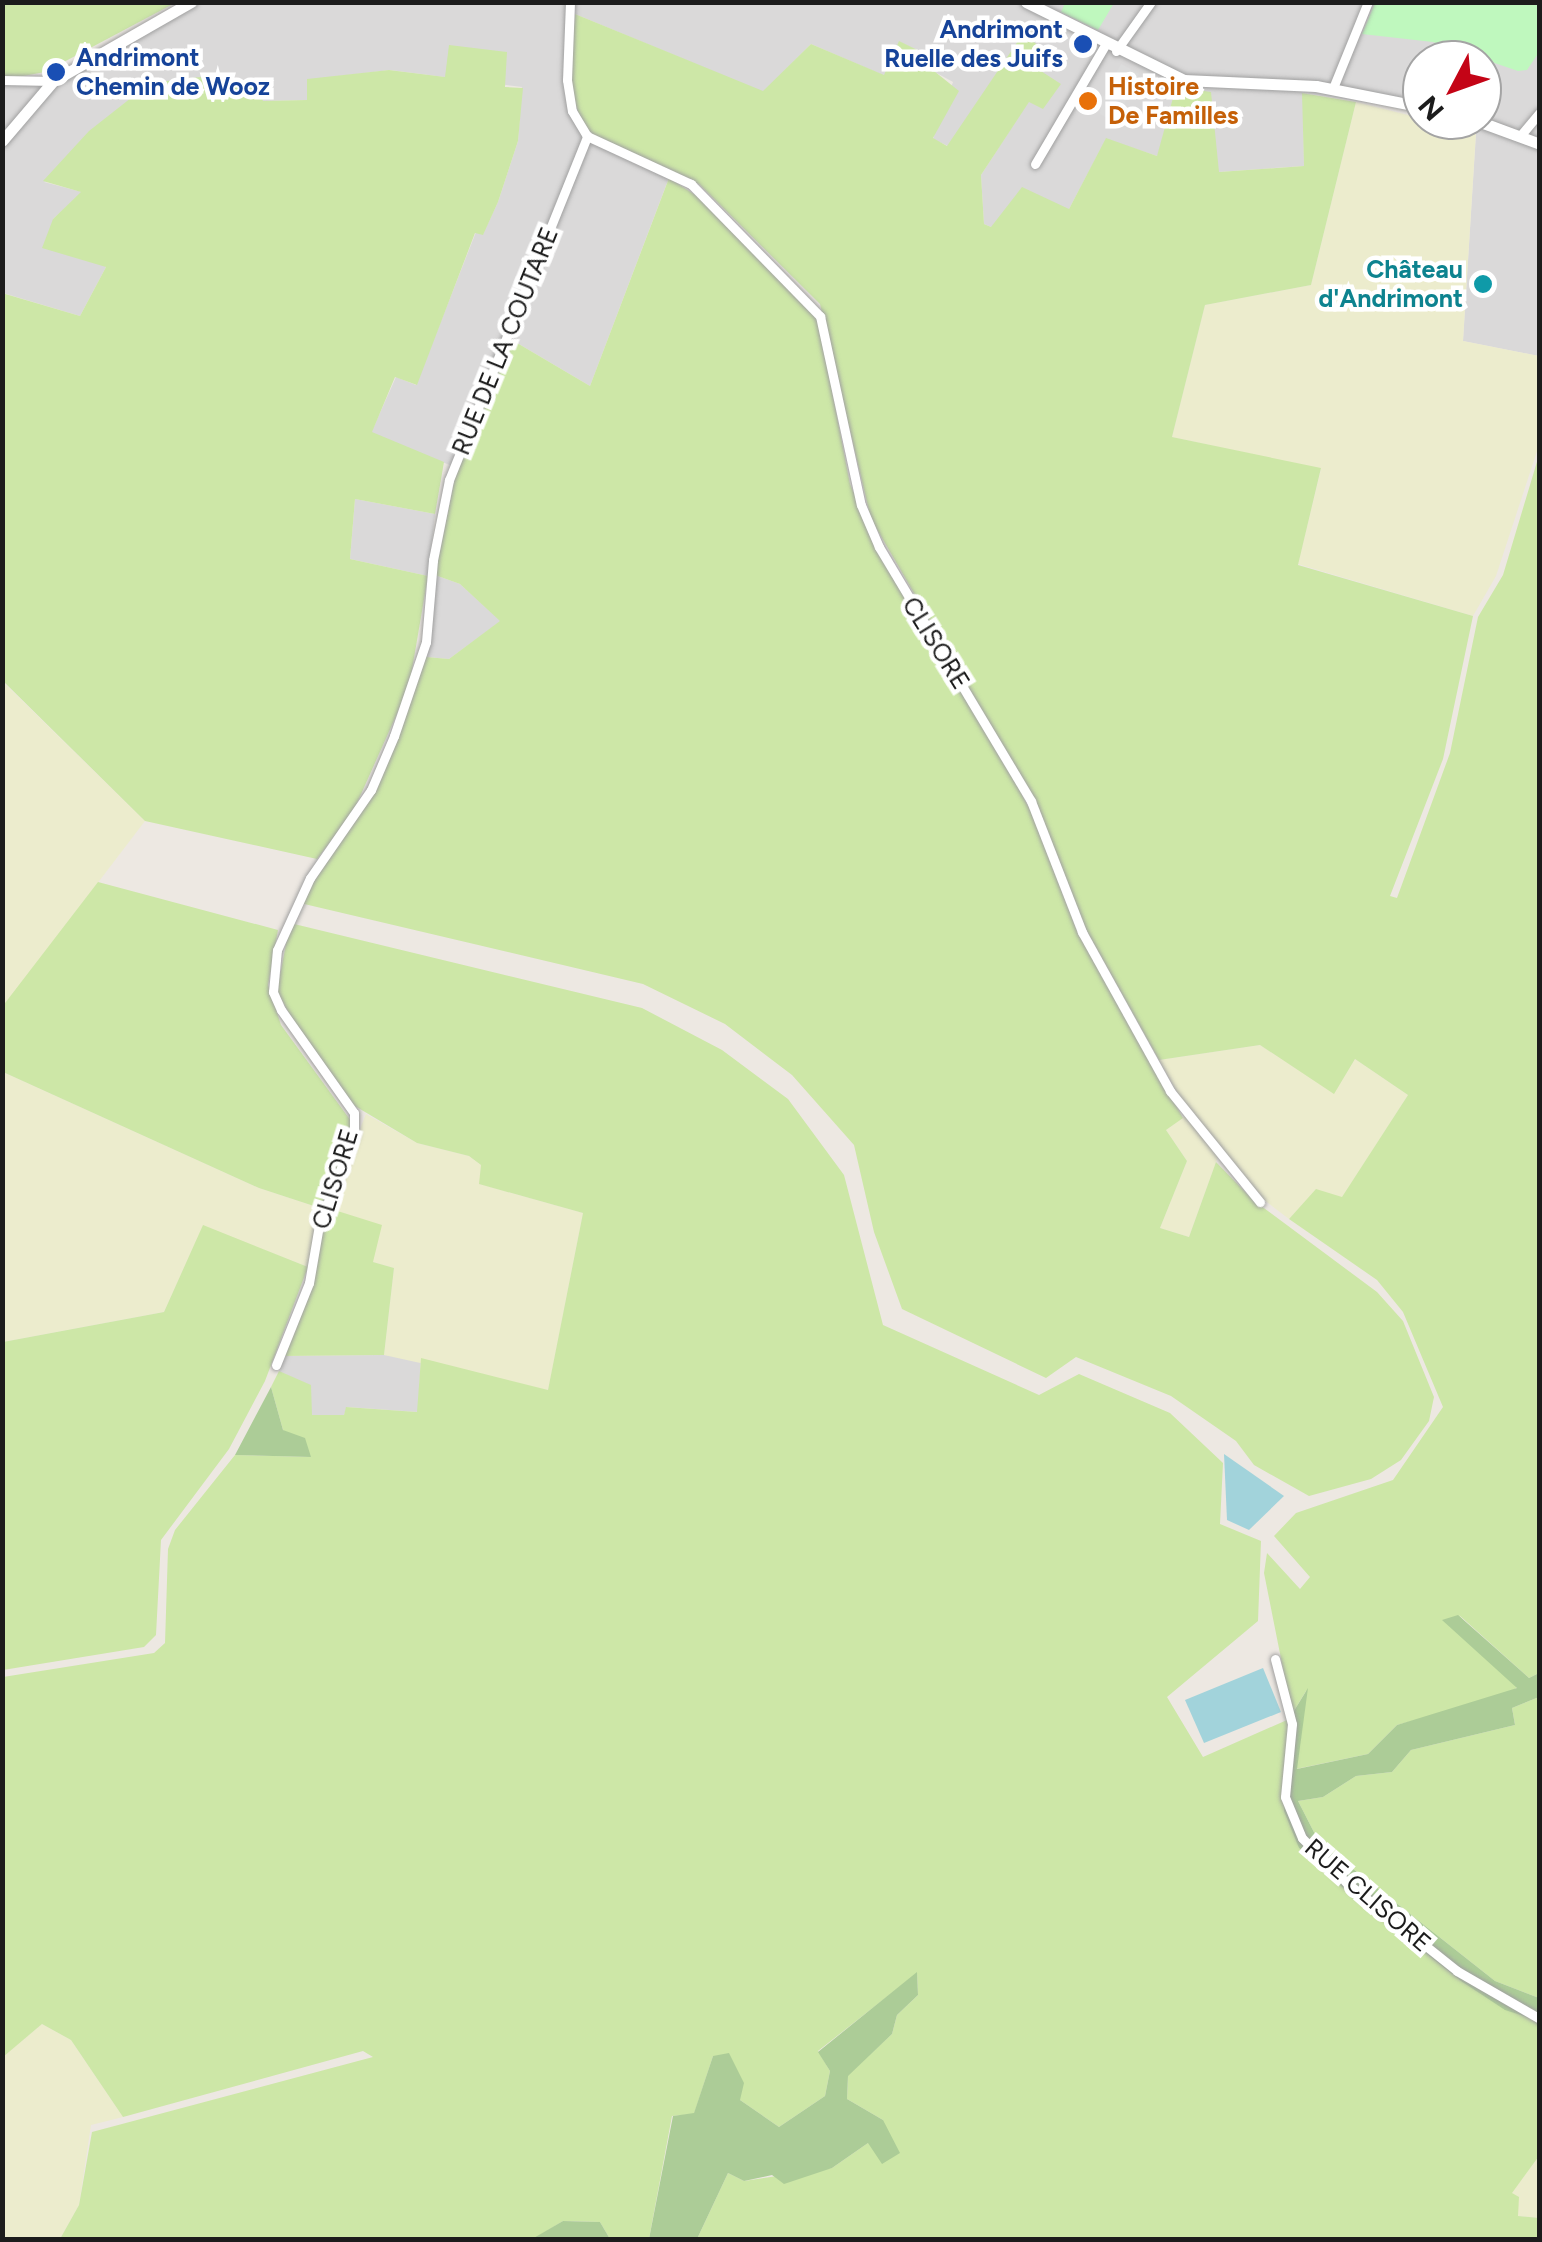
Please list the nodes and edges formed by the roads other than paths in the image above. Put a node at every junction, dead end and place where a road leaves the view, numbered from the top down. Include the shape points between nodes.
1 (191, 2) edge
2 (570, 2) edge
3 (1026, 2) edge
4 (1151, 2) edge
5 (1368, 2) edge
6 (1110, 48) junction
7 (2, 80) edge
8 (53, 81) junction
9 (1333, 88) junction
10 (1402, 102) edge
11 (1540, 112) edge
12 (1502, 130) edge
13 (587, 136) junction
14 (1520, 136) junction
15 (2, 141) edge
16 (1540, 144) edge
17 (1034, 164) dead end
18 (412, 684) joint
19 (1260, 1202) dead end
20 (276, 1365) dead end
21 (1275, 1659) dead end
22 (1540, 2020) edge

1 - 8 street
2 - 13 street via 566,80 572,111
3 - 6 street
4 - 6 street
5 - 9 street
6 - 9 street via 1184,80
6 - 17 street
7 - 8 street
8 - 15 street
9 - 10 street
11 - 14 street
12 - 14 street
13 - 18 street, RUE DE LA COUTARE via 449,480 426,642
13 - 19 street, CLISORE via 691,184 812,302 827,334 862,505 880,547 1030,801 1082,932 1170,1090
14 - 16 street
18 - 20 street, CLISORE via 371,790 310,878 277,950 274,992 281,1010 354,1113 309,1283
21 - 22 street, RUE CLISORE via 1292,1724 1285,1797 1302,1838 1456,1971

